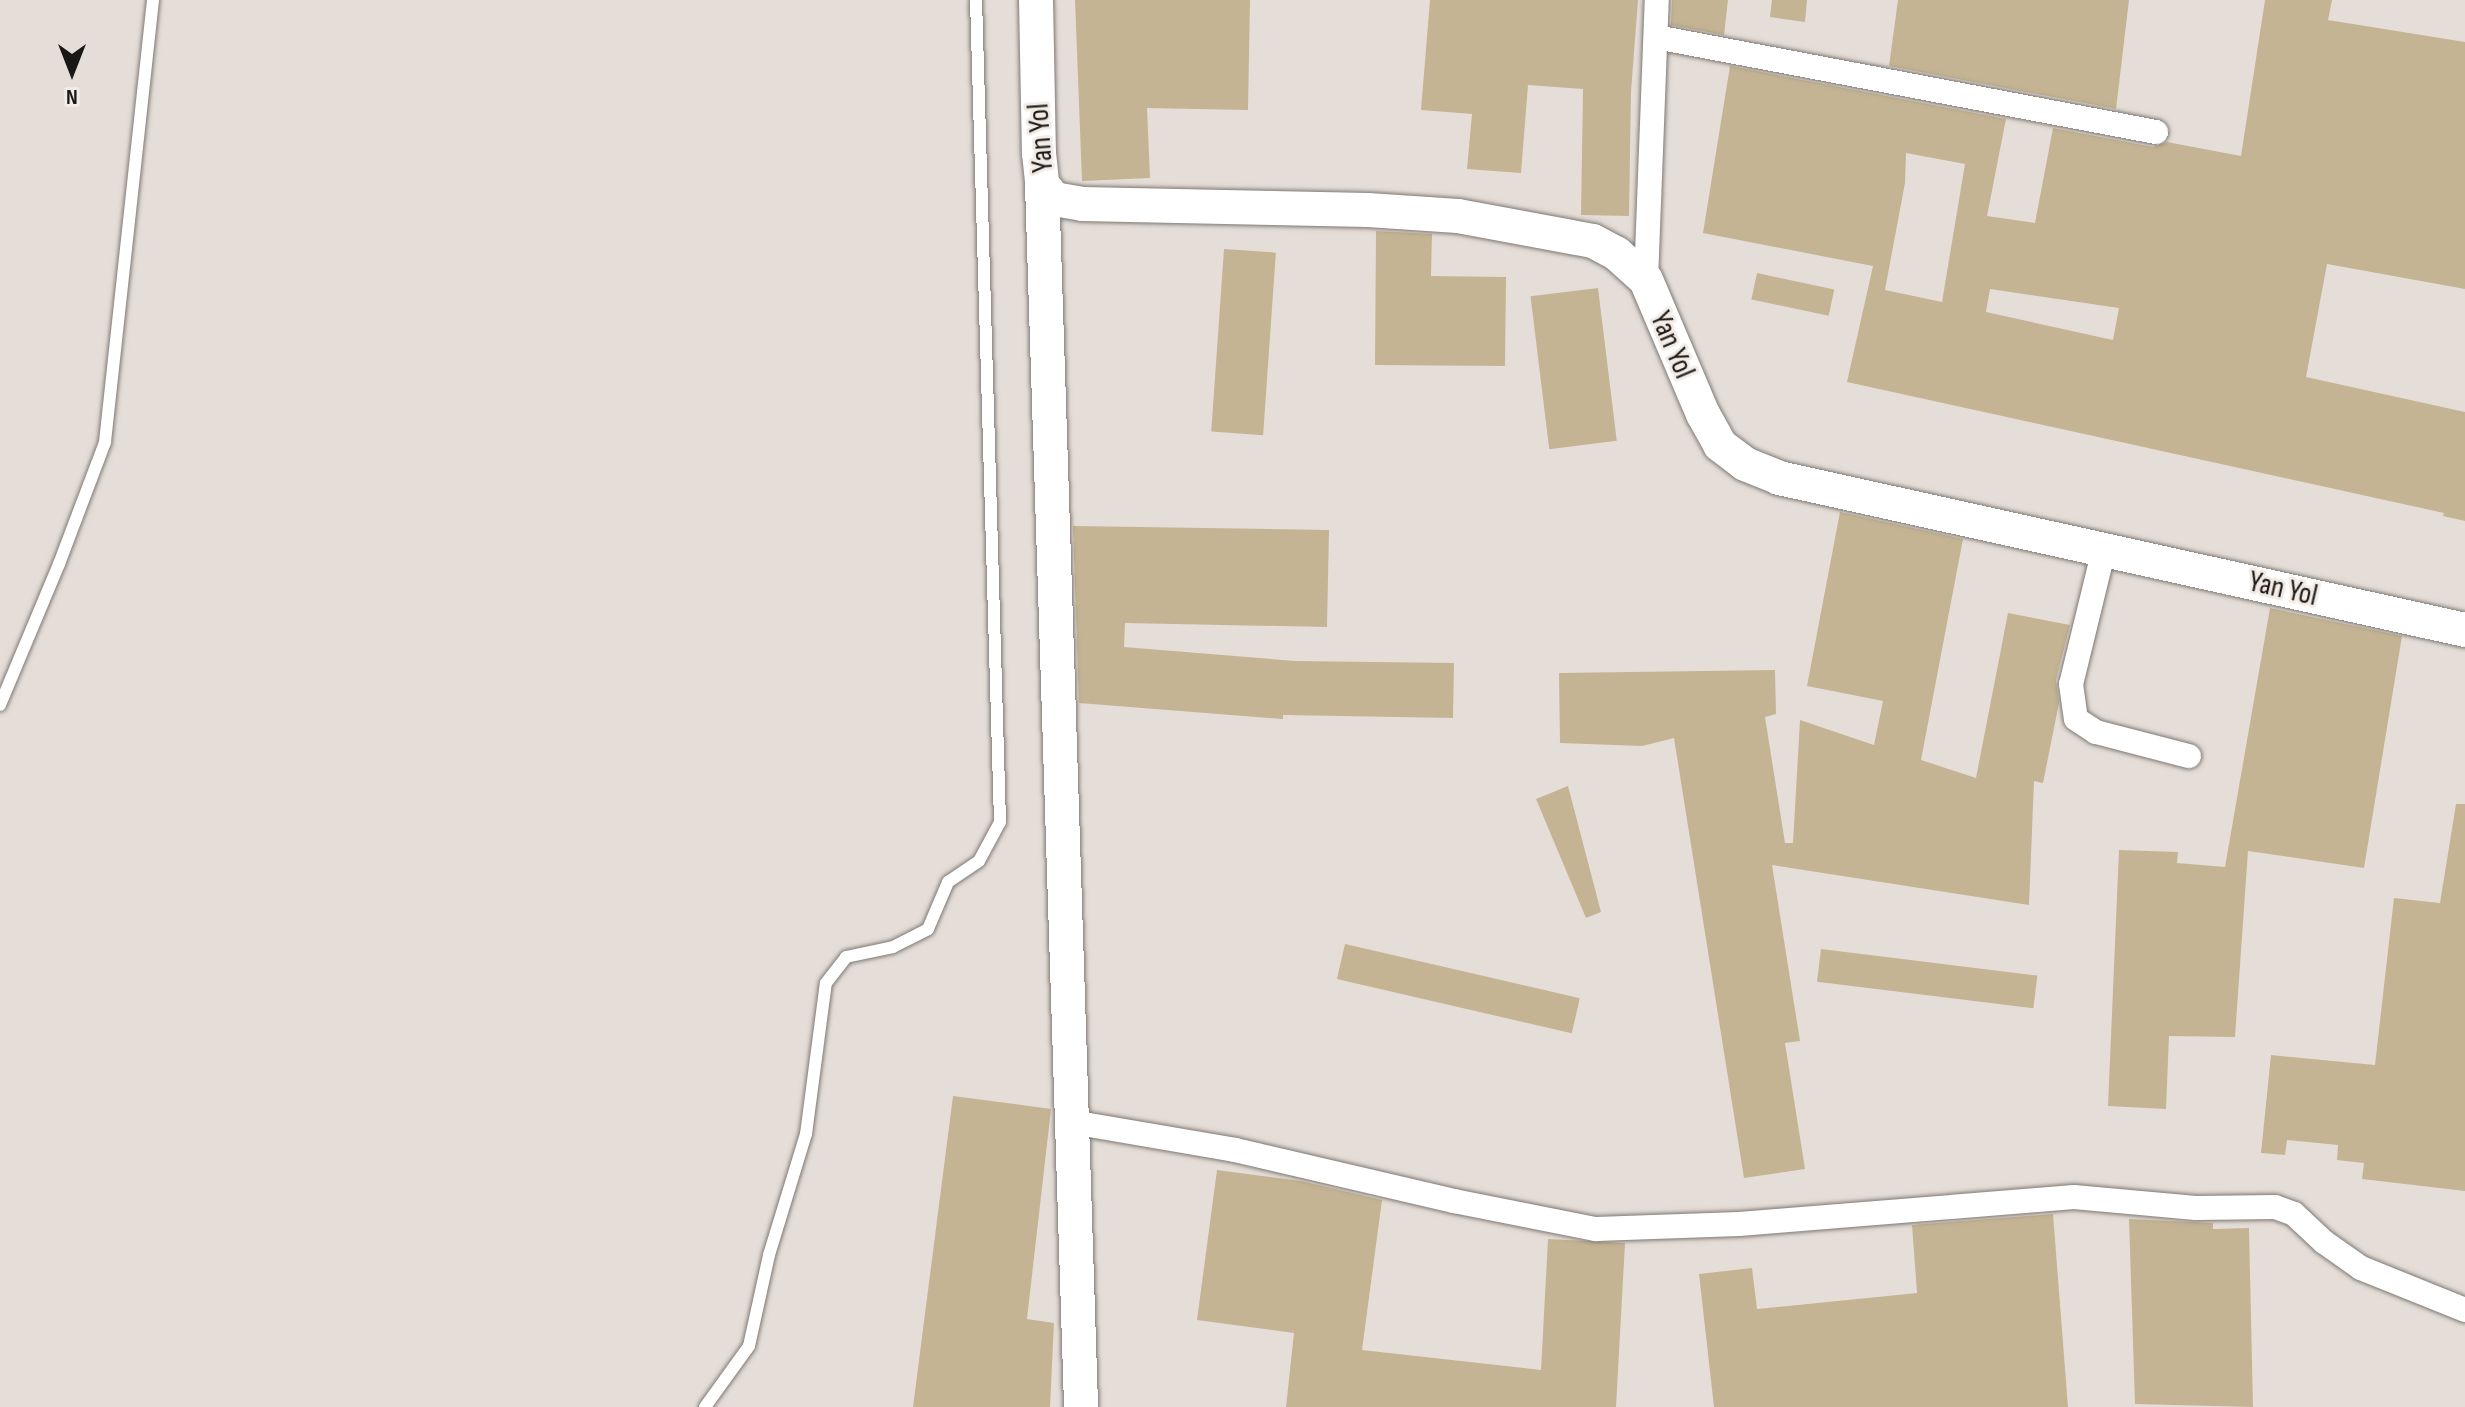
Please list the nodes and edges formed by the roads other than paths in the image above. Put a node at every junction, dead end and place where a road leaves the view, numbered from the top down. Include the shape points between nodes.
1 (153, 0) edge
2 (976, 0) edge
3 (1036, 0) edge
4 (1657, 0) edge
5 (1656, 37) junction
6 (2156, 132) dead end
7 (1042, 184) junction
8 (1646, 280) junction
9 (2104, 549) junction
10 (2465, 630) edge
11 (0, 705) edge
12 (2189, 756) dead end
13 (1072, 1122) junction
14 (2465, 1310) edge
15 (705, 1407) edge
16 (1081, 1407) edge

1 - 11 lane via 105,442
2 - 15 lane via 1000,822 979,861 948,882 928,929 893,947 846,957 826,983 806,1134 769,1255 749,1346
3 - 7 street, Yan Yol
4 - 5 street
5 - 6 street
5 - 8 street
7 - 8 street, Yan Yol via 1054,199 1082,204 1368,210 1472,218 1593,241
7 - 13 street
8 - 9 street, Yan Yol via 1703,414 1720,445 1745,464 1779,478
9 - 10 street, Yan Yol
9 - 12 street via 2071,684 2076,719 2096,732
13 - 14 street via 1235,1150 1596,1229 1739,1224 2074,1197 2196,1208 2275,1207 2294,1214 2361,1268
13 - 16 street

